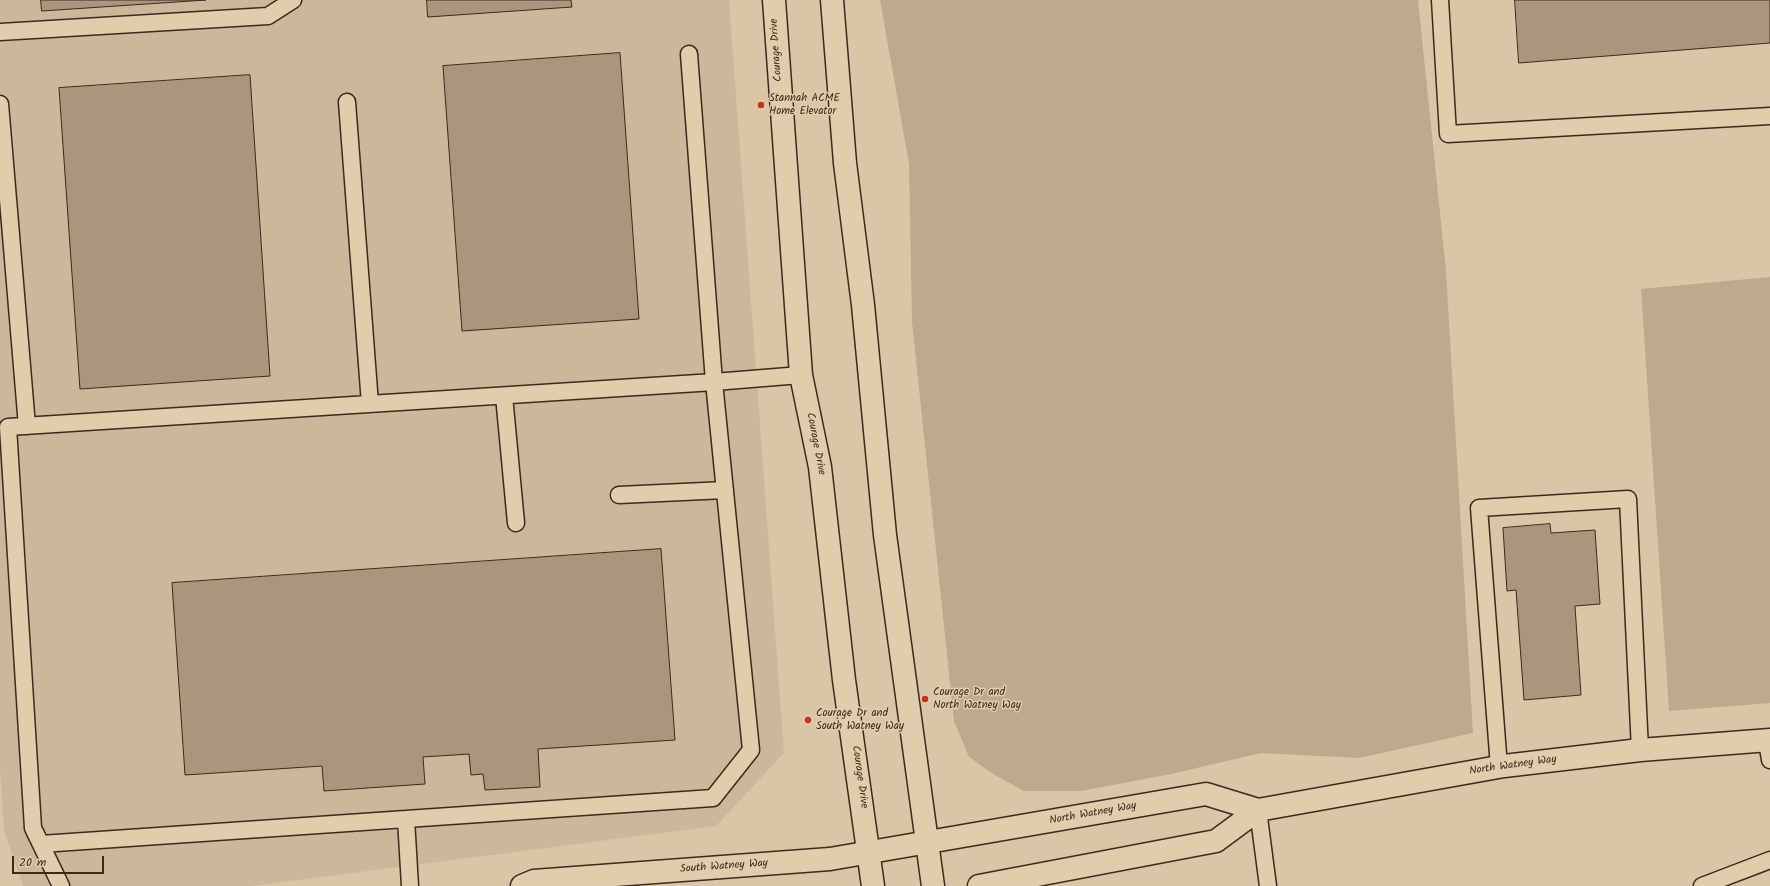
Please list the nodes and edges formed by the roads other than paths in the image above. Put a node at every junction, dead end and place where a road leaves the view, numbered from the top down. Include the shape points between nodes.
1 (293, 0) edge
2 (774, 0) edge
3 (832, 0) edge
4 (1440, 0) edge
5 (0, 32) edge
6 (690, 54) dead end
7 (347, 102) dead end
8 (0, 104) edge
9 (1770, 116) edge
10 (801, 375) junction
11 (714, 382) junction
12 (504, 396) junction
13 (370, 404) junction
14 (27, 426) junction
15 (725, 490) junction
16 (619, 495) dead end
17 (516, 523) dead end
18 (1769, 747) edge
19 (1640, 750) junction
20 (1499, 767) junction
21 (1258, 810) junction
22 (406, 819) junction
23 (926, 842) junction
24 (41, 844) junction
25 (870, 852) junction
26 (1770, 860) edge
27 (61, 886) edge
28 (410, 886) edge
29 (522, 886) edge
30 (873, 886) edge
31 (933, 886) edge
32 (979, 886) edge
33 (1268, 886) edge
34 (1702, 886) edge

1 - 5 lane via 268,16
2 - 10 street, Courage Drive
3 - 23 street via 845,164 863,305 885,535
4 - 9 lane via 1448,134
6 - 11 lane
7 - 13 lane
8 - 14 lane
10 - 11 lane
10 - 25 street, Courage Drive via 820,467 844,680
11 - 12 lane
11 - 15 lane
12 - 13 lane
12 - 17 lane
13 - 14 lane
14 - 24 lane via 8,427 33,828
15 - 16 lane
15 - 22 lane via 751,750 713,798
18 - 19 street, North Watney Way
19 - 20 street, North Watney Way
19 - 20 lane via 1628,499 1479,508
20 - 21 street, North Watney Way
21 - 23 street, North Watney Way via 1206,794
21 - 32 street, North Watney Way via 1216,841
21 - 33 lane
22 - 24 lane
22 - 28 lane
23 - 25 street, South Watney Way
23 - 31 street
24 - 27 lane
25 - 29 street, South Watney Way via 830,859 534,882
25 - 30 street, Courage Drive
26 - 34 lane

